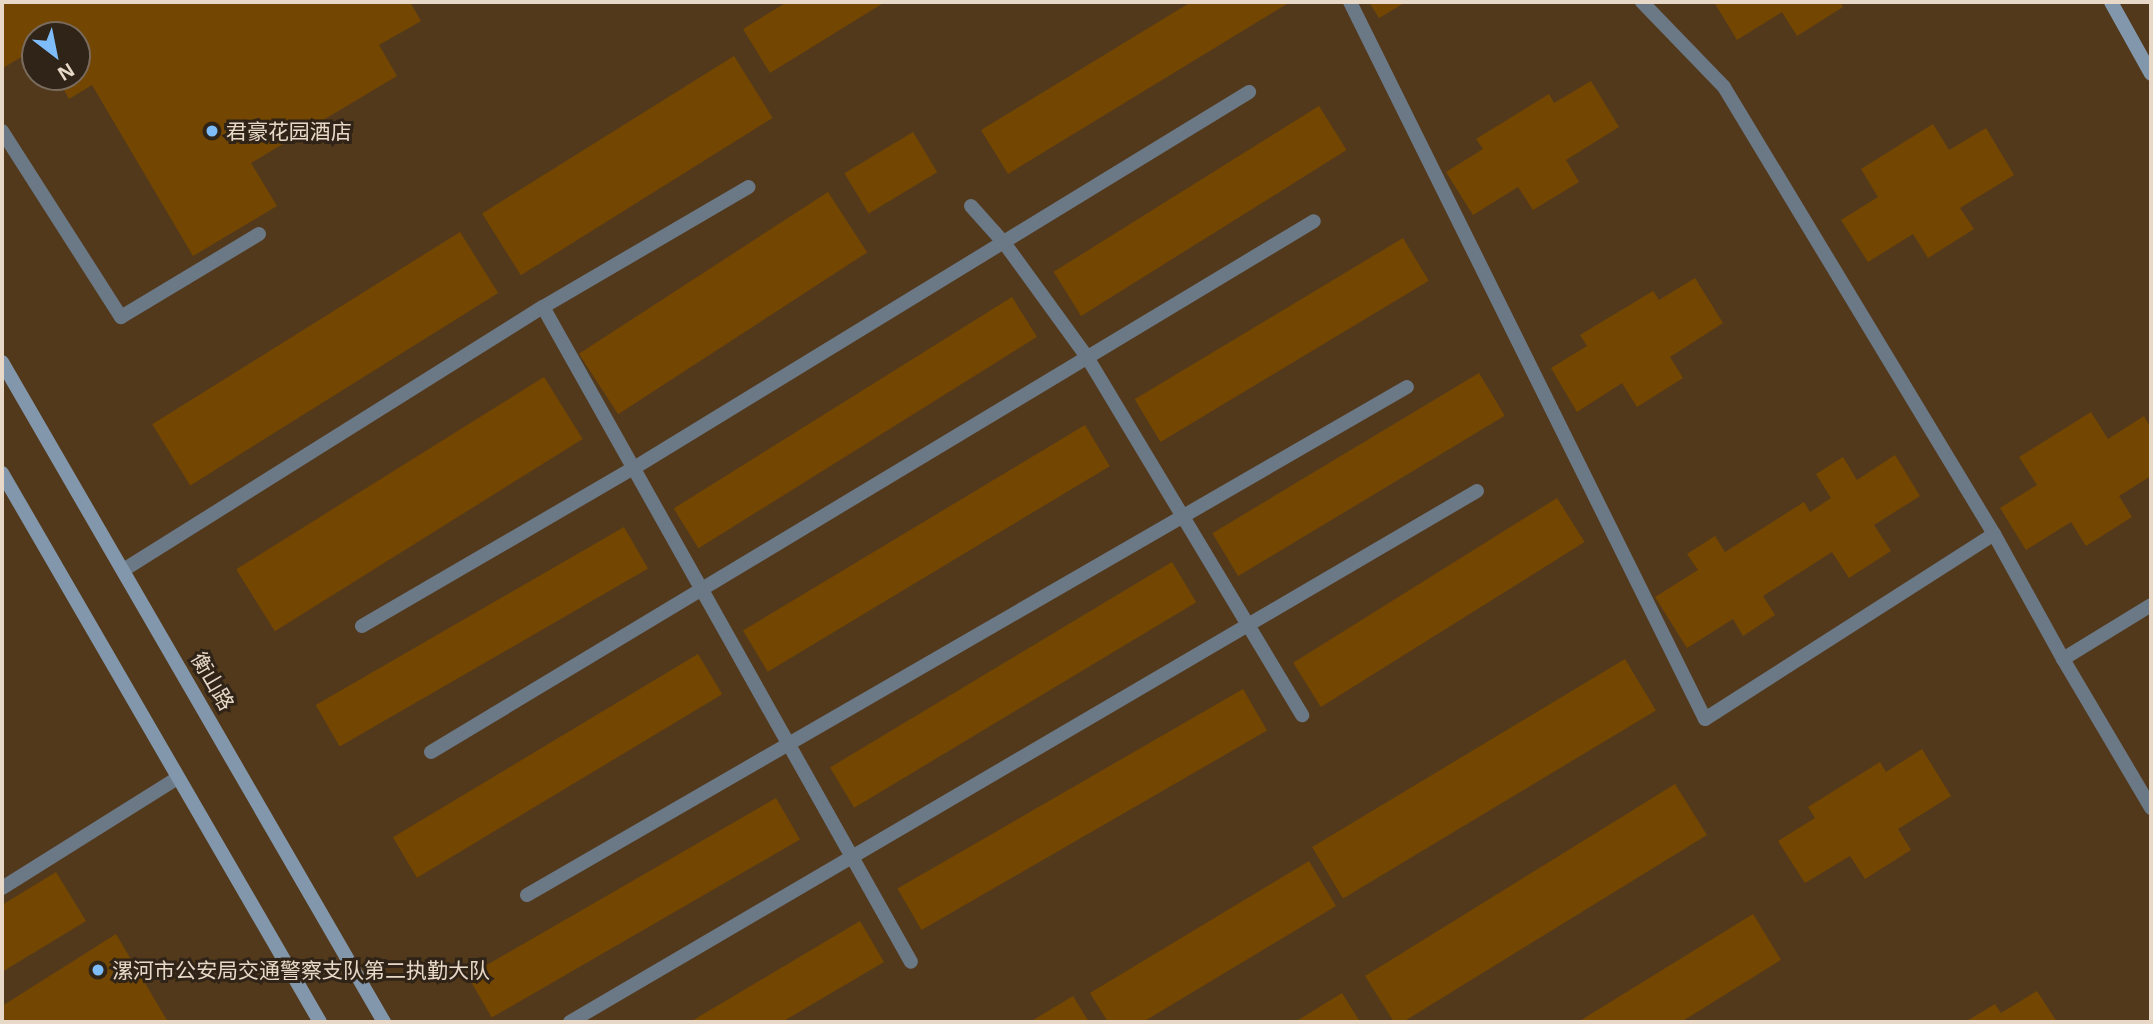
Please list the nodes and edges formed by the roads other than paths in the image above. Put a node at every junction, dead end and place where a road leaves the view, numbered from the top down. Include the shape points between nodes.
1 (1350, 2) edge
2 (1642, 2) edge
3 (2111, 2) edge
4 (2151, 74) edge
5 (1250, 92) dead end
6 (2, 131) edge
7 (748, 187) dead end
8 (971, 206) dead end
9 (1314, 221) dead end
10 (259, 234) dead end
11 (1005, 244) junction
12 (543, 307) junction
13 (1087, 358) junction
14 (2, 362) edge
15 (1407, 387) dead end
16 (634, 468) junction
17 (2, 473) edge
18 (1477, 491) dead end
19 (1183, 518) junction
20 (1994, 534) junction
21 (125, 569) junction
22 (702, 590) junction
23 (2151, 605) edge
24 (362, 626) dead end
25 (1246, 626) junction
26 (2063, 659) junction
27 (1302, 715) dead end
28 (789, 744) junction
29 (431, 752) dead end
30 (176, 779) junction
31 (2151, 808) edge
32 (852, 857) junction
33 (2, 888) edge
34 (527, 895) dead end
35 (911, 962) dead end
36 (320, 1022) edge
37 (384, 1022) edge
38 (570, 1022) edge

1 - 20 street via 1705,719
2 - 20 street via 1724,87
3 - 4 street
5 - 11 street
6 - 10 street via 121,317
7 - 12 street
8 - 11 street
9 - 13 street
11 - 13 street
11 - 16 street
12 - 16 street
12 - 21 street
13 - 19 street
13 - 22 street
14 - 21 street, 衡山路
15 - 19 street
16 - 22 street
16 - 24 street
17 - 30 street
18 - 25 street
19 - 25 street
19 - 28 street
20 - 26 street
21 - 37 street, 衡山路
22 - 28 street
22 - 29 street
23 - 26 street
25 - 27 street
25 - 32 street
26 - 31 street
28 - 32 street
28 - 34 street
30 - 33 street
30 - 36 street
32 - 35 street
32 - 38 street

